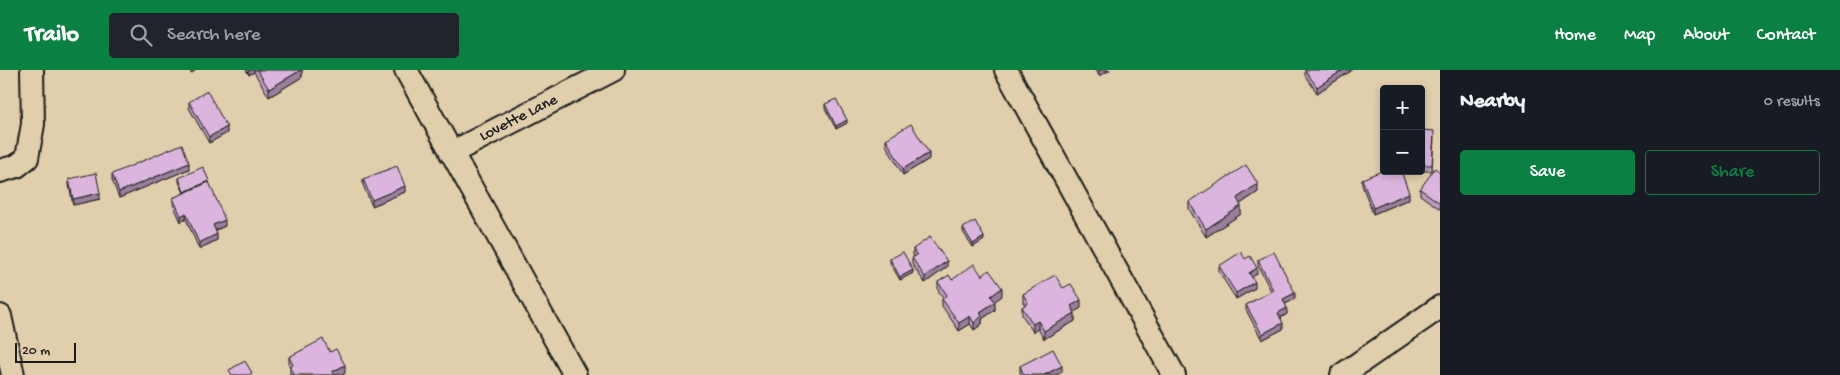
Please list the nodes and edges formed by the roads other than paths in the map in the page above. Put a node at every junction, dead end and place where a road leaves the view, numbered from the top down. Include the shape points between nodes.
1 (32, 70) edge
2 (406, 70) edge
3 (613, 70) edge
4 (1006, 70) edge
5 (451, 153) junction
6 (0, 171) edge
7 (1440, 307) edge
8 (0, 316) edge
9 (5, 340) junction
10 (0, 363) edge
11 (13, 375) edge
12 (575, 375) edge
13 (1174, 375) edge
14 (1342, 375) edge

1 - 6 street via 33,124 27,158 17,166
2 - 5 street
3 - 5 street, Lovette Lane
4 - 13 street
5 - 12 street
7 - 14 street
8 - 9 street
9 - 10 street
9 - 11 street

